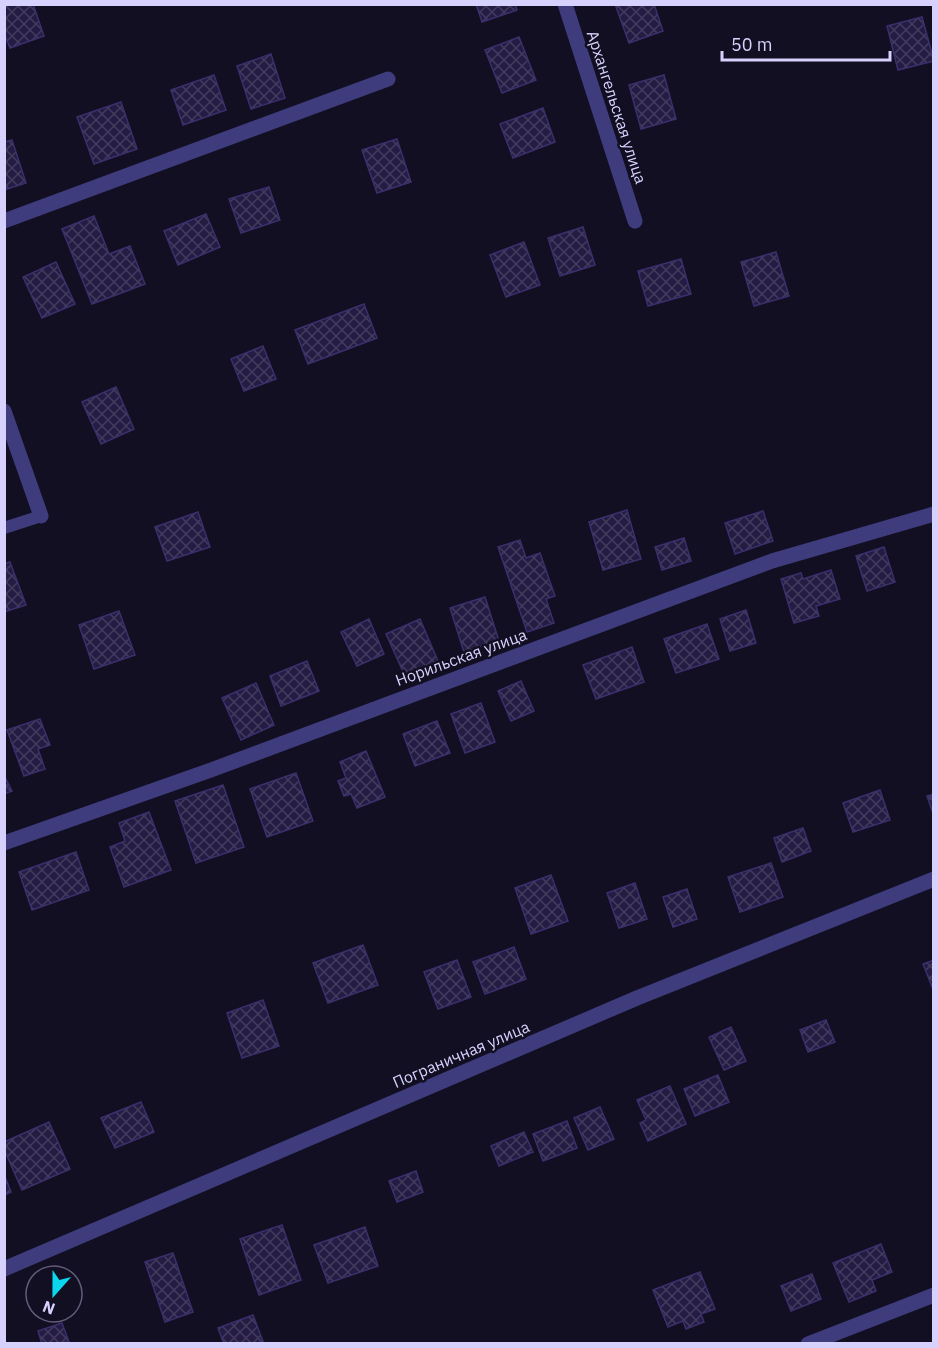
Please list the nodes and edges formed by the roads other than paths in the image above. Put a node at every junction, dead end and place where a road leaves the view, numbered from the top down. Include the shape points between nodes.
1 (565, 4) edge
2 (388, 79) dead end
3 (4, 221) edge
4 (635, 221) dead end
5 (4, 411) edge
6 (933, 514) edge
7 (41, 516) joint
8 (4, 528) edge
9 (4, 843) edge
10 (933, 879) edge
11 (4, 1269) edge
12 (933, 1295) edge
13 (808, 1344) edge

1 - 4 street, Архангельская улица
2 - 3 street
5 - 7 street
6 - 9 street, Норильская улица via 772,561
7 - 8 lane
10 - 11 street, Пограничная улица via 637,998
12 - 13 street

